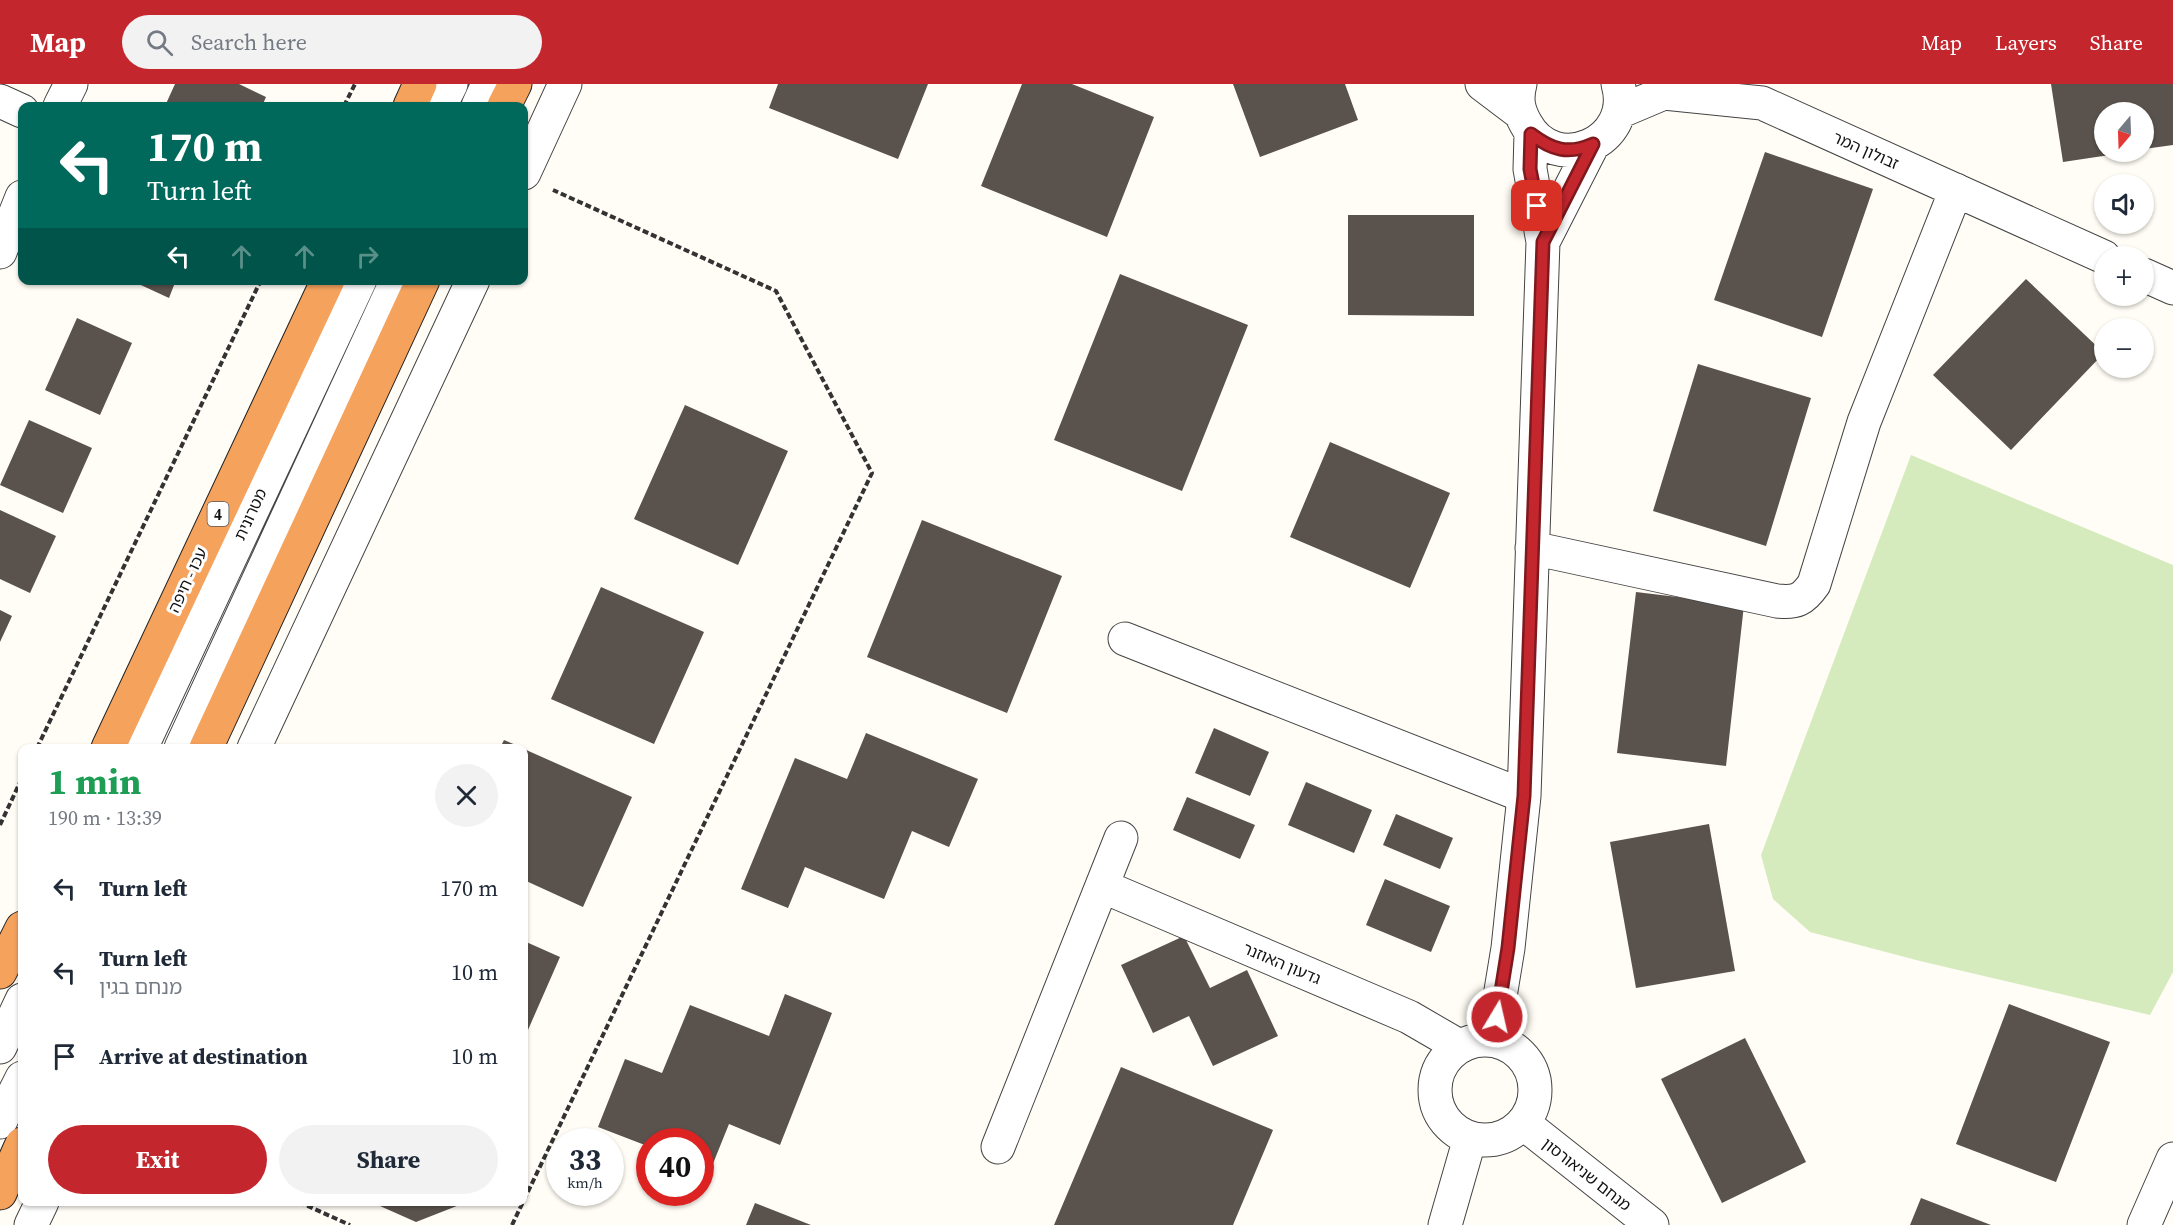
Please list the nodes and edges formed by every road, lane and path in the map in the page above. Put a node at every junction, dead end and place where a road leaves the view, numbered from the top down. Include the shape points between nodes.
1 (70, 84) edge
2 (355, 84) edge
3 (420, 84) edge
4 (451, 84) edge
5 (488, 84) edge
6 (515, 84) edge
7 (565, 84) edge
8 (1482, 84) edge
9 (1619, 98) edge
10 (0, 100) edge
11 (62, 102) edge
12 (346, 102) edge
13 (412, 102) edge
14 (442, 102) edge
15 (480, 102) edge
16 (506, 102) edge
17 (18, 109) edge
18 (1523, 110) edge
19 (1593, 144) junction
20 (534, 179) edge
21 (1956, 190) junction
22 (18, 207) edge
23 (1543, 242) junction
24 (0, 252) edge
25 (2094, 252) edge
26 (2154, 279) edge
27 (259, 285) edge
28 (326, 285) edge
29 (358, 285) edge
30 (395, 285) edge
31 (421, 285) edge
32 (471, 285) edge
33 (2173, 288) edge
34 (1532, 548) junction
35 (1125, 639) dead end
36 (39, 744) edge
37 (110, 744) edge
38 (143, 744) edge
39 (183, 744) edge
40 (208, 744) edge
41 (256, 744) edge
42 (18, 787) edge
43 (1524, 796) junction
44 (0, 825) edge
45 (1121, 838) dead end
46 (1102, 886) junction
47 (18, 935) edge
48 (0, 972) edge
49 (18, 1009) edge
50 (1493, 1040) junction
51 (1459, 1046) junction
52 (0, 1047) edge
53 (18, 1086) edge
54 (0, 1122) edge
55 (1523, 1123) junction
56 (1470, 1138) junction
57 (998, 1147) dead end
58 (18, 1153) edge
59 (2173, 1159) edge
60 (528, 1191) edge
61 (0, 1193) edge
62 (40, 1206) edge
63 (307, 1206) edge
64 (521, 1206) edge
65 (31, 1225) edge
66 (350, 1225) edge
67 (512, 1225) edge
68 (1445, 1225) edge
69 (1652, 1225) edge
70 (2144, 1225) edge

1 - 11 street
2 - 12 path
3 - 13 highway
4 - 14 street
5 - 15 street
6 - 16 highway
7 - 20 street
8 - 18 street
9 - 19 street via 1612,128
9 - 21 street, זבולון המר via 1664,93 1762,103
10 - 17 street
18 - 19 street via 1546,145 1563,150
18 - 23 street
19 - 23 street
20 - 60 path via 777,291 872,473
21 - 25 street, זבולון המר
21 - 34 street via 1864,422 1814,584 1806,596 1791,603 1777,601
22 - 24 street
23 - 34 street
26 - 33 street
27 - 36 path
28 - 37 highway, עכו - חיפה / 4
29 - 38 street, מטרונית
30 - 39 street
31 - 40 highway
32 - 41 street
34 - 43 street
35 - 43 street
42 - 44 path
43 - 50 street via 1508,948
45 - 46 street
46 - 51 street, גדעון האוזנר via 1409,1017
46 - 57 street
47 - 48 highway
49 - 52 street
50 - 51 street
50 - 55 street via 1515,1049 1534,1078 1535,1096
51 - 56 street via 1442,1062 1435,1078 1434,1096 1439,1113 1450,1127
53 - 54 street
55 - 56 street via 1505,1136 1488,1140
55 - 69 street, מנחם שניאורסון
56 - 68 street
58 - 61 highway
59 - 70 street
62 - 65 street
63 - 66 path
64 - 67 path

